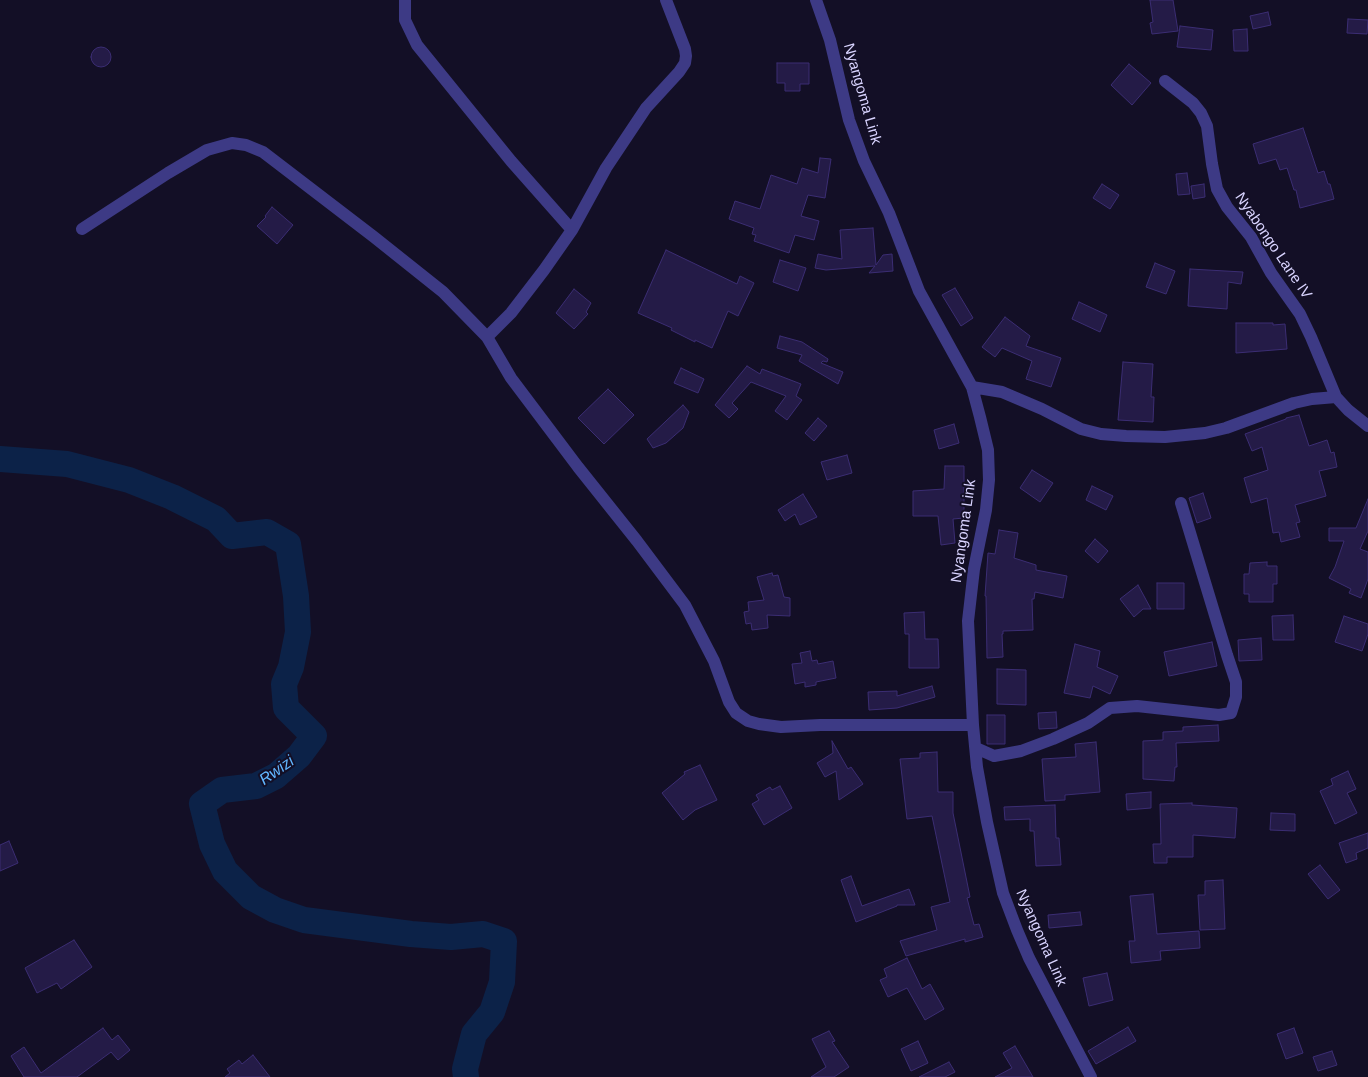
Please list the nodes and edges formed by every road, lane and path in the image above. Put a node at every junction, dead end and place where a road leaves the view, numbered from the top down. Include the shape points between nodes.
1 (405, 0) edge
2 (666, 0) edge
3 (816, 0) edge
4 (1164, 81) dead end
5 (82, 229) dead end
6 (572, 230) junction
7 (487, 337) junction
8 (972, 387) junction
9 (1336, 397) junction
10 (1368, 426) edge
11 (1180, 504) dead end
12 (973, 724) junction
13 (976, 748) junction
14 (1091, 1077) edge

1 - 6 street via 405,20 417,44 511,161
2 - 6 street via 686,48 685,63 646,108 606,168
3 - 8 street, Nyangoma Link via 830,40 849,120 864,160 919,291
4 - 9 street, Nyabongo Lane IV via 1201,113 1207,126 1217,189 1300,314
5 - 7 street via 207,150 232,143 246,145 263,152 443,292
6 - 7 street via 511,313
7 - 12 street via 512,378 685,605 736,713 748,721 781,727
8 - 9 street via 1002,392 1081,429 1126,436 1205,433 1294,403
8 - 12 street, Nyangoma Link via 988,450 989,480 968,621
9 - 10 street, Nyabongo Lane IV
11 - 13 street via 1236,682 1231,713 1219,715 1137,706 1110,708 1053,739 1020,751 994,756
12 - 13 street, Nyangoma Link
13 - 14 street, Nyangoma Link via 986,822 1003,892 1029,958

